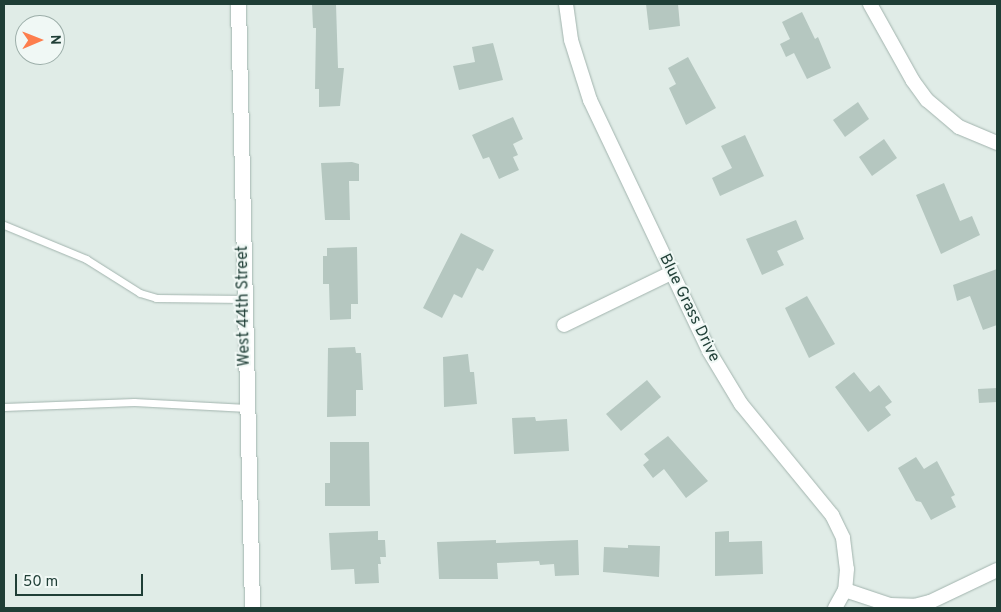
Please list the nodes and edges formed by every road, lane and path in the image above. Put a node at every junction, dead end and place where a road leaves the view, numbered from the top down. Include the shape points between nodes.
1 (238, 4) edge
2 (566, 4) edge
3 (870, 4) edge
4 (997, 144) edge
5 (4, 225) edge
6 (671, 273) junction
7 (244, 299) junction
8 (564, 325) dead end
9 (4, 407) edge
10 (247, 408) junction
11 (997, 570) edge
12 (845, 590) junction
13 (252, 608) edge
14 (835, 608) edge

1 - 7 street, West 44th Street
2 - 6 street, Blue Grass Drive via 571,40 590,100
3 - 4 street via 912,81 927,100 959,127
5 - 7 lane via 86,258 140,293 156,298
6 - 8 street
6 - 12 street, Blue Grass Drive via 709,351 741,404 832,515 845,550
7 - 10 street, West 44th Street
9 - 10 lane via 134,402
10 - 13 street, West 44th Street
11 - 12 street via 930,602 914,606 890,605
12 - 14 street

